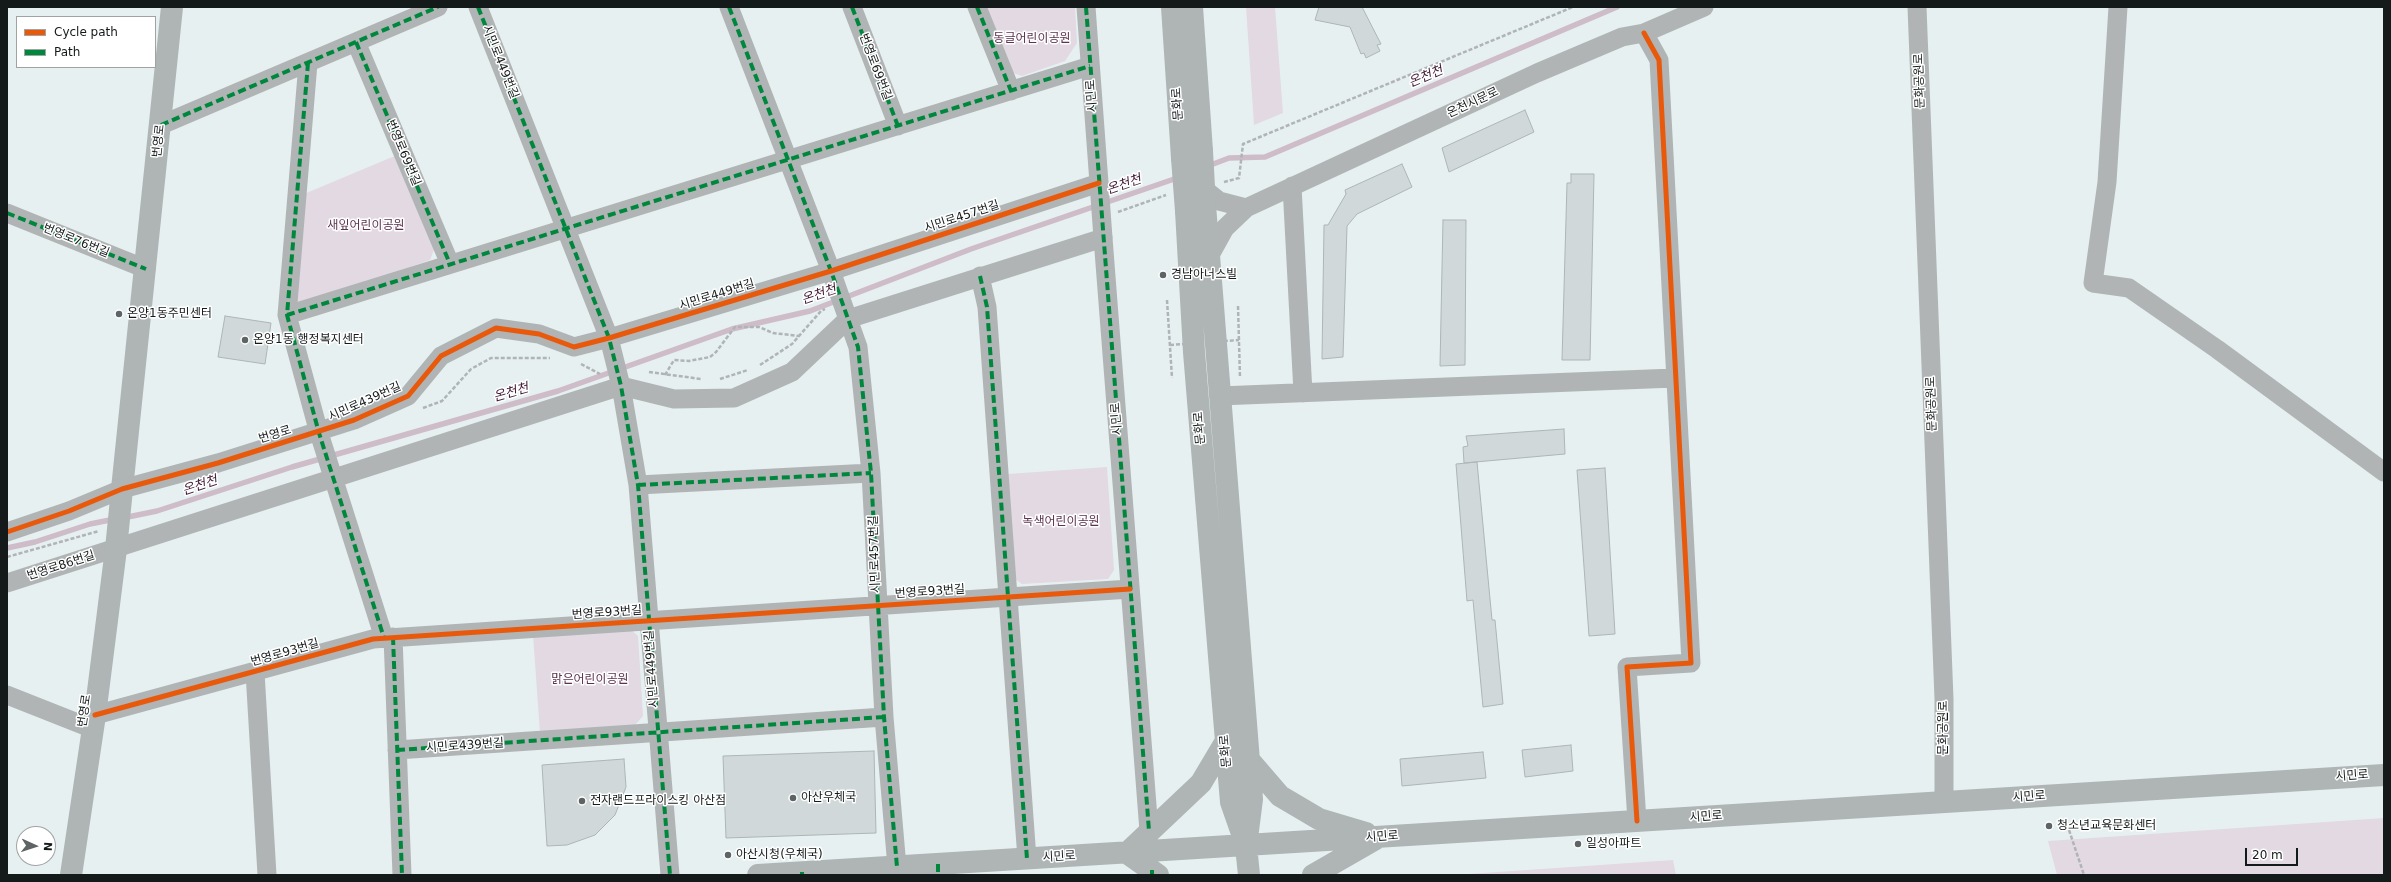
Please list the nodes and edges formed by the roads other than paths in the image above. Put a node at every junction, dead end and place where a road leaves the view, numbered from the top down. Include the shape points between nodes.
1 (172, 7) edge
2 (438, 7) edge
3 (478, 7) edge
4 (728, 7) edge
5 (852, 7) edge
6 (977, 7) edge
7 (1086, 7) edge
8 (1172, 7) edge
9 (1192, 7) edge
10 (1704, 7) edge
11 (1917, 7) edge
12 (2118, 7) edge
13 (1644, 33) junction
14 (356, 42) junction
15 (308, 63) junction
16 (1090, 66) junction
17 (1010, 91) junction
18 (161, 125) junction
19 (898, 126) junction
20 (1192, 155) junction
21 (788, 160) junction
22 (1099, 183) junction
23 (1292, 186) junction
24 (1204, 202) junction
25 (1246, 208) junction
26 (8, 215) edge
27 (566, 229) junction
28 (1103, 238) junction
29 (1209, 257) junction
30 (450, 264) junction
31 (146, 269) junction
32 (831, 271) junction
33 (980, 276) junction
34 (287, 315) junction
35 (848, 318) junction
36 (609, 338) junction
37 (1674, 378) junction
38 (621, 386) junction
39 (1303, 393) junction
40 (1219, 396) junction
41 (319, 432) junction
42 (2384, 472) edge
43 (871, 473) junction
44 (333, 478) junction
45 (638, 485) junction
46 (122, 489) junction
47 (7, 532) edge
48 (116, 548) junction
49 (7, 583) edge
50 (1130, 589) junction
51 (1010, 597) junction
52 (877, 606) junction
53 (649, 620) junction
54 (388, 637) junction
55 (255, 672) junction
56 (7, 695) edge
57 (884, 717) junction
58 (94, 722) junction
59 (657, 734) junction
60 (1226, 741) junction
61 (397, 750) junction
62 (1249, 760) junction
63 (2384, 774) edge
64 (1944, 802) junction
65 (1637, 821) junction
66 (1149, 831) junction
67 (1379, 837) junction
68 (1246, 846) junction
69 (1127, 853) junction
70 (1027, 859) junction
71 (897, 866) junction
72 (938, 870) edge
73 (802, 874) edge
74 (1154, 874) edge
75 (71, 875) edge
76 (267, 875) edge
77 (402, 875) edge
78 (670, 875) edge
79 (758, 875) edge
80 (1248, 875) edge
81 (1313, 875) edge

1 - 18 main road, 번영로
2 - 14 street
3 - 27 street, 시민로449번길
4 - 21 street, 시민로457번길
5 - 19 street, 번영로69번길
6 - 17 street
7 - 16 street, 시민로
8 - 20 main road, 문화로
9 - 20 main road, 문화로
10 - 13 street, 온천시문로
11 - 64 street, 문화공원로 via 1944,699
12 - 42 street via 2107,182 2092,283 2129,288 2217,349
13 - 23 street, 온천시문로 via 1622,37 1537,73
13 - 37 street via 1659,60
14 - 15 street
14 - 30 street, 번영로69번길
15 - 18 street
15 - 34 street, 시민로439번길
16 - 17 street
16 - 22 street, 시민로
17 - 19 street
18 - 31 main road, 번영로
19 - 21 street
20 - 24 main road, bridge
20 - 24 main road, 문화로, bridge
21 - 27 street
21 - 32 street, 시민로457번길
22 - 28 street, 시민로, bridge
22 - 32 street, 시민로457번길
23 - 25 street, 온천시문로
23 - 39 street
24 - 25 street
24 - 29 main road, 문화로
24 - 60 main road, 문화로 via 1194,360
25 - 29 street, 온천시문로 via 1226,228
26 - 31 street, 번영로76번길
27 - 30 street
27 - 36 street, 시민로449번길
28 - 33 street
28 - 50 street, 시민로
29 - 40 main road, 문화로
30 - 34 street
31 - 46 main road, 번영로
32 - 35 street, 시민로457번길, bridge
32 - 36 street, 시민로449번길
33 - 35 street
33 - 51 street via 987,307
34 - 41 street, 시민로439번길
35 - 38 street via 792,372 734,398 674,399
35 - 43 street, 시민로457번길 via 858,347
36 - 38 street, 시민로449번길, bridge
36 - 41 street, 시민로439번길 via 574,347 539,334 496,328 441,356 408,396
37 - 39 street
37 - 65 street via 1691,663 1628,667
38 - 44 street, 번영로86번길
38 - 45 street, 시민로449번길
39 - 40 street
40 - 62 main road, 문화로
41 - 44 street, 시민로439번길
41 - 46 street, 번영로
43 - 45 street
43 - 52 street, 시민로457번길
44 - 48 street, 번영로86번길
44 - 54 street, 시민로439번길
45 - 53 street, 시민로449번길
46 - 47 street via 69,511
46 - 48 main road, 번영로, bridge
48 - 49 street, 번영로86번길
48 - 58 main road, 번영로
50 - 51 street, 번영로93번길
50 - 66 street, 시민로
51 - 52 street, 번영로93번길
51 - 70 street, 시민로
52 - 53 street, 번영로93번길
52 - 57 street, 시민로457번길
53 - 54 street, 번영로93번길
53 - 59 street, 시민로449번길
54 - 55 street, 번영로93번길 via 373,638
54 - 61 street, 시민로439번길
55 - 58 street, 번영로93번길
55 - 76 street
56 - 58 street
57 - 59 street
57 - 71 street, 시민로457번길
58 - 75 main road, 번영로
59 - 61 street, 시민로439번길
59 - 78 street, 시민로449번길
60 - 66 main road via 1201,783
60 - 68 main road, 문화로 via 1231,802
61 - 77 street
62 - 67 main road via 1280,796 1319,818
62 - 68 main road, 문화로 via 1252,798
63 - 64 main road, 시민로
64 - 65 main road, 시민로
65 - 67 main road, 시민로
66 - 69 main road
67 - 68 main road, 시민로
67 - 81 main road
68 - 69 main road, 시민로
68 - 80 main road, 문화로
69 - 70 main road, 시민로
69 - 74 main road
70 - 72 main road, 시민로
71 - 72 main road, 시민로
71 - 73 main road, 시민로
73 - 79 main road, 시민로

